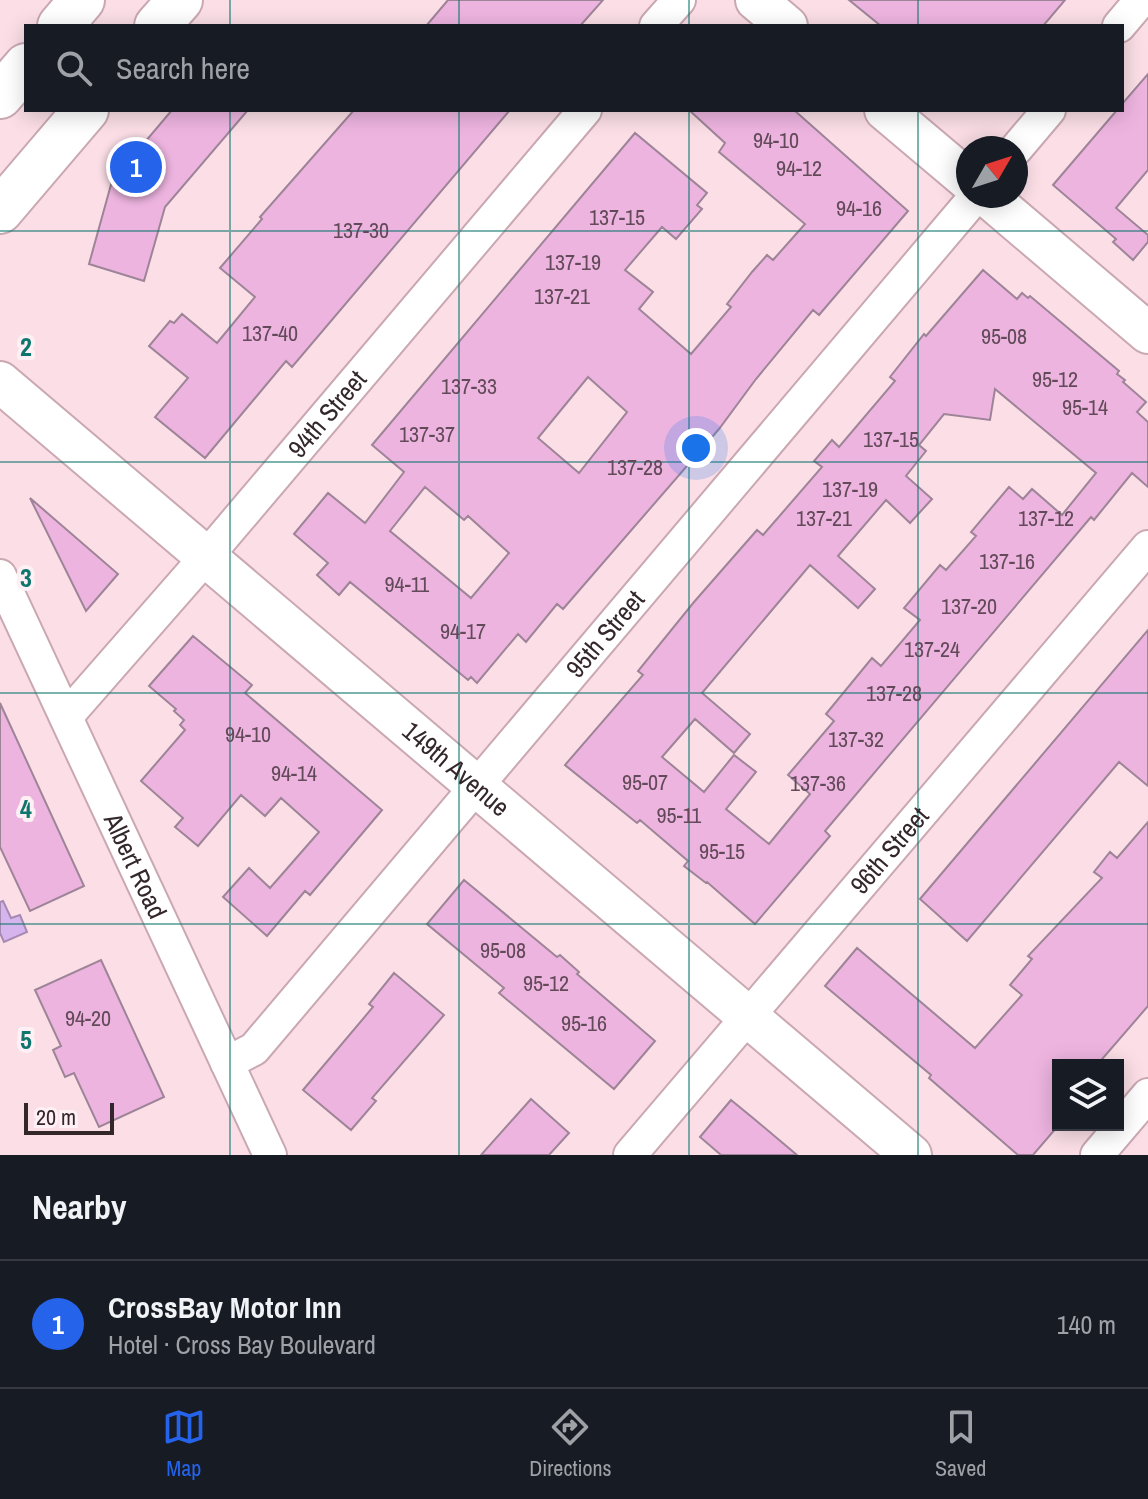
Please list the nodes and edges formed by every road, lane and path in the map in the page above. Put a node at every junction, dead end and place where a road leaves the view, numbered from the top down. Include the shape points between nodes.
1 (82, 0) edge
2 (180, 0) edge
3 (679, 0) edge
4 (756, 0) edge
5 (1141, 0) edge
6 (62, 24) edge
7 (159, 24) edge
8 (658, 24) edge
9 (785, 24) edge
10 (1121, 24) edge
11 (24, 68) edge
12 (0, 96) edge
13 (84, 112) edge
14 (583, 112) edge
15 (887, 112) edge
16 (1047, 112) edge
17 (1027, 136) edge
18 (956, 170) edge
19 (966, 208) edge
20 (1001, 208) edge
21 (0, 211) edge
22 (1148, 333) edge
23 (0, 382) edge
24 (1148, 547) edge
25 (206, 557) junction
26 (0, 576) edge
27 (66, 717) junction
28 (478, 787) junction
29 (748, 1017) junction
30 (227, 1063) junction
31 (1148, 1095) edge
32 (270, 1155) edge
33 (630, 1155) edge
34 (911, 1155) edge
35 (1097, 1155) edge

1 - 6 main road
2 - 7 main road
3 - 8 street
4 - 9 street
5 - 10 street
11 - 12 main road
13 - 21 main road
14 - 25 street, 94th Street
15 - 18 street
16 - 17 street
19 - 28 street, 95th Street
20 - 22 street
23 - 25 street, 149th Avenue
24 - 29 street, 96th Street
25 - 27 street, 94th Street
25 - 28 street, 149th Avenue
26 - 27 street, Albert Road
27 - 30 street, Albert Road
28 - 29 street, 149th Avenue
28 - 30 street, 95th Street via 254,1049
29 - 33 street, 96th Street
29 - 34 street, 149th Avenue
30 - 32 street, Albert Road
31 - 35 street

